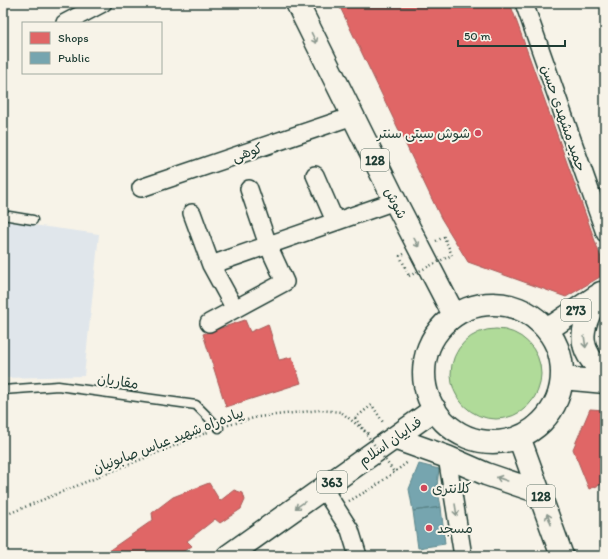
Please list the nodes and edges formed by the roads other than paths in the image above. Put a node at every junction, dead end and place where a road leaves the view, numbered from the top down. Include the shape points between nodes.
1 (103, 3) edge
2 (297, 3) edge
3 (524, 3) edge
4 (67, 22) edge
5 (353, 116) junction
6 (315, 176) dead end
7 (141, 188) dead end
8 (249, 189) dead end
9 (395, 201) junction
10 (192, 213) dead end
11 (3, 215) edge
12 (33, 220) dead end
13 (335, 221) junction
14 (605, 232) edge
15 (268, 245) junction
16 (211, 265) junction
17 (603, 292) edge
18 (235, 309) junction
19 (454, 315) junction
20 (209, 323) dead end
21 (547, 330) junction
22 (605, 372) edge
23 (562, 378) junction
24 (605, 382) edge
25 (3, 390) edge
26 (435, 409) junction
27 (219, 428) road end
28 (519, 436) junction
29 (389, 442) junction
30 (447, 458) junction
31 (323, 488) junction
32 (539, 492) junction
33 (228, 556) edge
34 (358, 556) edge
35 (464, 556) edge
36 (562, 556) edge

1 - 4 street
2 -> 5 main road, شوش / 128
3 - 14 street, حمید مشهدی حسن
5 - 7 street, کوهی
5 - 9 main road, شوش / 128
6 - 13 street
8 - 15 street
9 - 13 street
9 -> 19 main road, شوش / 128
10 - 16 street
11 - 12 lane
13 - 15 street
15 - 16 street
15 - 18 street via 285,282
16 - 18 street
17 - 21 main road, 273
17 -> 22 main road via 588,316 584,342 591,360
18 - 20 street
19 - 21 main road via 470,307 504,304 520,309 535,318
19 - 26 main road via 435,336 426,357 424,374 427,392
21 - 23 main road via 556,344
23 - 24 main road
23 - 28 main road via 559,396 551,411 539,424
25 - 27 lane, مقاریان via 58,386 196,405
26 - 28 main road via 444,421 458,432 474,439 492,442
26 - 29 main road, فداییان اسلام / 363
28 - 32 main road, 128
29 - 30 main road
29 - 31 main road, فداییان اسلام / 363
32 -> 30 main road
30 -> 35 street
31 -> 33 main road, فداییان اسلام / 363
31 - 34 street via 350,530
36 -> 32 main road, 128

